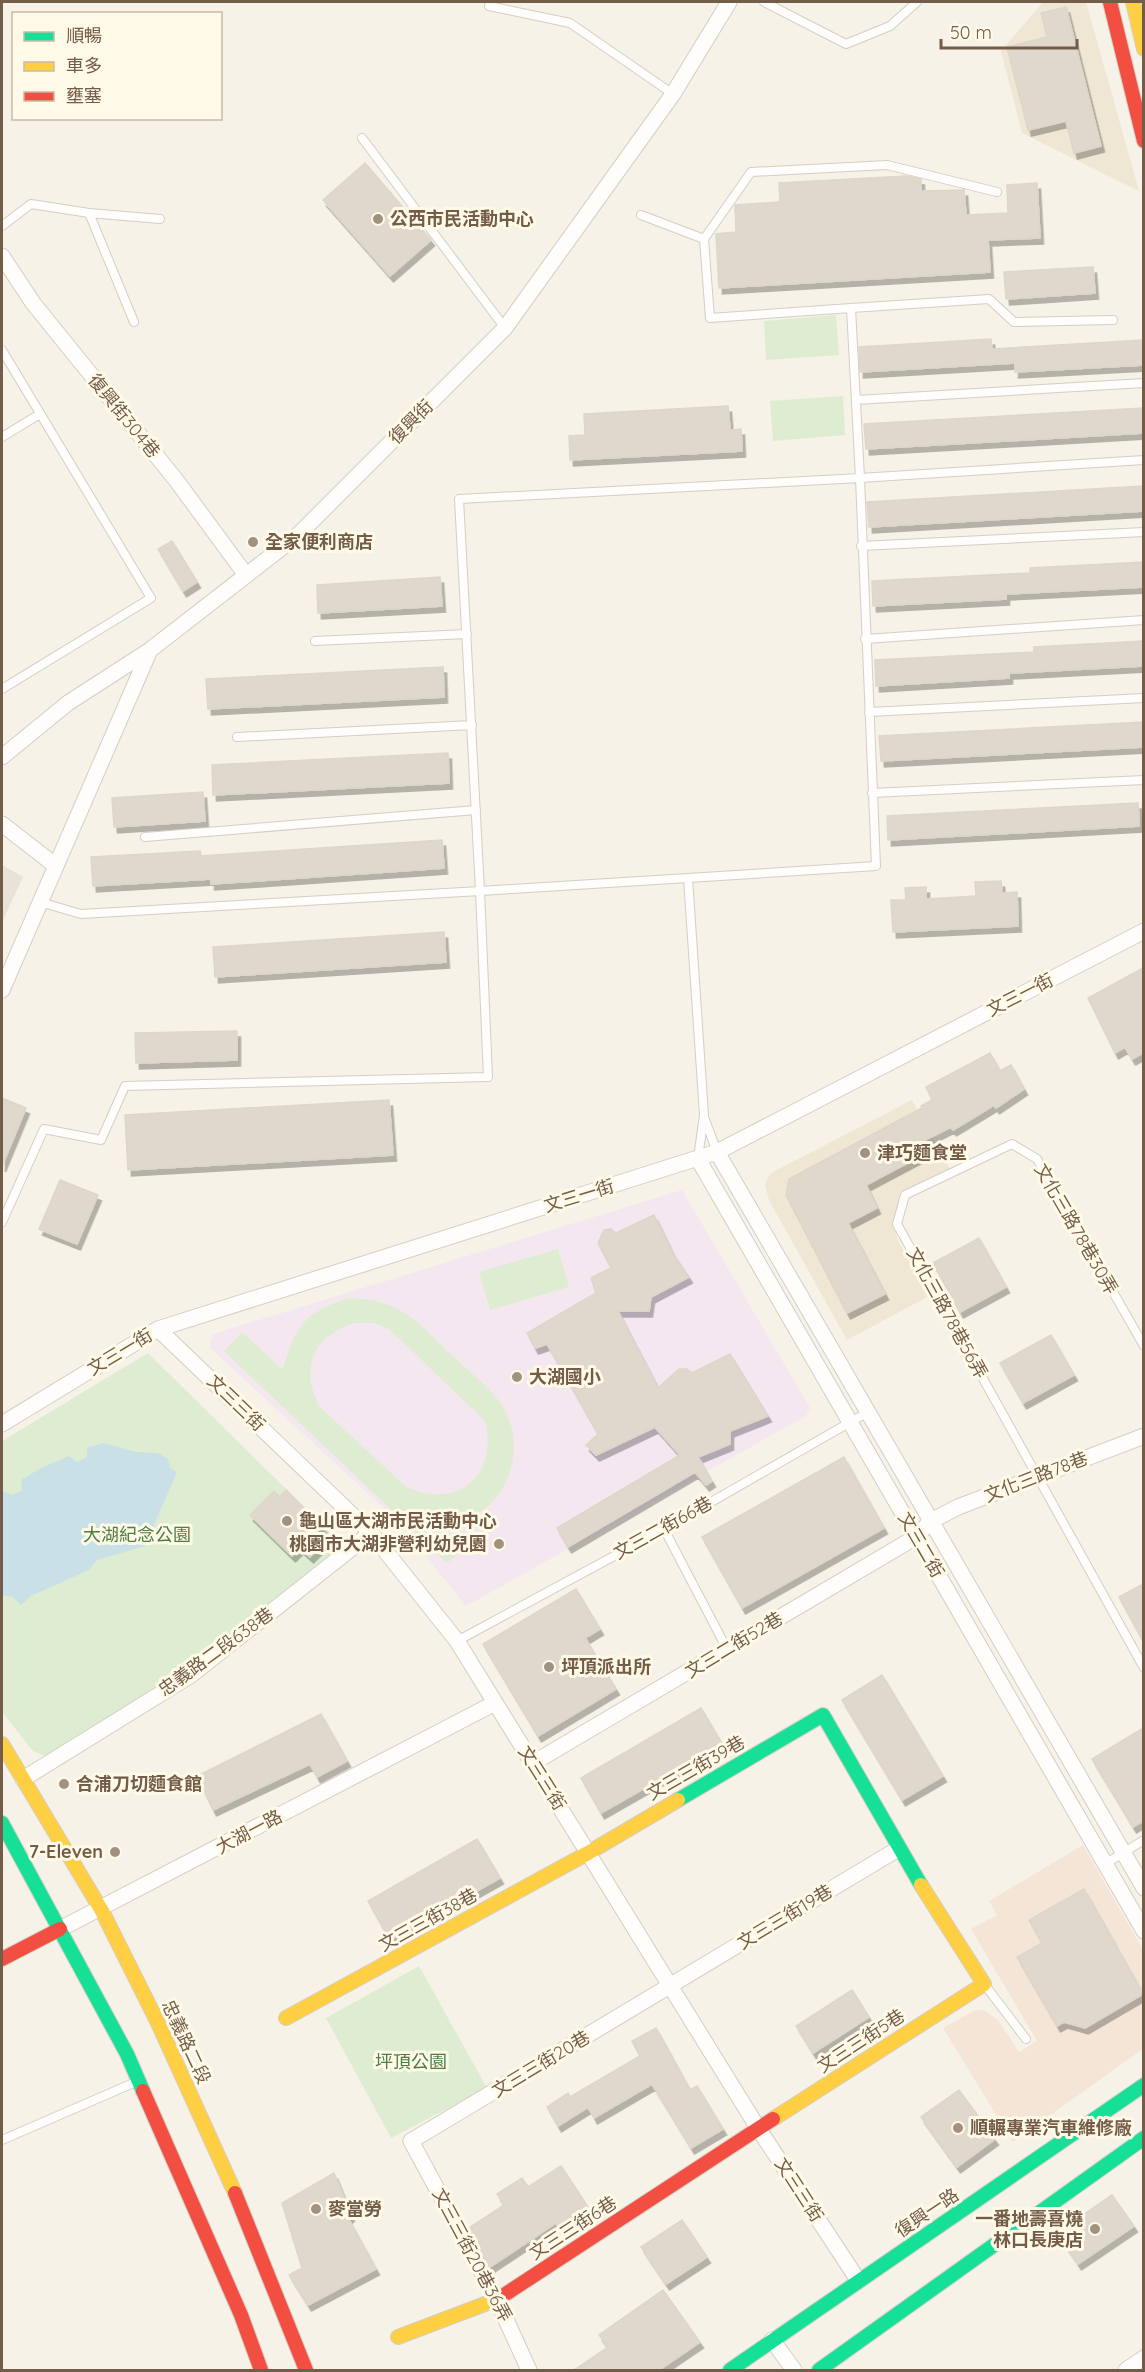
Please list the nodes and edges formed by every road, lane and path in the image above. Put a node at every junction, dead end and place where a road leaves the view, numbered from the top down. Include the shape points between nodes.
1 (491, 2) edge
2 (729, 2) edge
3 (764, 2) edge
4 (917, 2) edge
5 (1110, 2) edge
6 (1133, 2) edge
7 (1143, 49) edge
8 (673, 94) junction
9 (362, 138) dead end
10 (1143, 141) edge
11 (997, 192) dead end
12 (89, 213) junction
13 (641, 215) dead end
14 (160, 219) dead end
15 (2, 226) edge
16 (704, 239) junction
17 (2, 256) edge
18 (851, 308) junction
19 (1113, 320) dead end
20 (134, 322) dead end
21 (505, 328) junction
22 (2, 350) edge
23 (1143, 383) edge
24 (856, 400) junction
25 (40, 414) junction
26 (2, 437) edge
27 (1143, 460) edge
28 (860, 478) junction
29 (1143, 532) edge
30 (861, 546) junction
31 (246, 575) junction
32 (1143, 620) edge
33 (467, 634) junction
34 (865, 639) junction
35 (315, 641) dead end
36 (150, 650) junction
37 (2, 689) edge
38 (1143, 698) edge
39 (869, 712) junction
40 (472, 725) junction
41 (237, 737) dead end
42 (2, 757) edge
43 (1143, 780) edge
44 (872, 793) junction
45 (476, 810) junction
46 (2, 824) edge
47 (146, 837) dead end
48 (56, 866) junction
49 (688, 878) junction
50 (480, 891) junction
51 (40, 902) junction
52 (1143, 932) edge
53 (2, 990) edge
54 (704, 1115) junction
55 (717, 1152) junction
56 (698, 1159) junction
57 (955, 1172) joint
58 (2, 1222) edge
59 (158, 1329) junction
60 (1143, 1346) edge
61 (868, 1412) junction
62 (850, 1422) junction
63 (2, 1424) edge
64 (1143, 1436) edge
65 (1038, 1476) junction
66 (931, 1521) junction
67 (664, 1529) junction
68 (371, 1533) junction
69 (916, 1537) junction
70 (457, 1641) junction
71 (727, 1649) junction
72 (1143, 1668) edge
73 (495, 1703) junction
74 (2, 1744) edge
75 (533, 1763) junction
76 (22, 1779) junction
77 (2, 1823) edge
78 (1143, 1840) edge
79 (898, 1849) junction
80 (588, 1853) junction
81 (1123, 1853) junction
82 (1105, 1864) junction
83 (1143, 1888) edge
84 (101, 1910) junction
85 (60, 1929) junction
86 (1143, 1930) edge
87 (2, 1959) edge
88 (984, 1984) junction
89 (671, 1986) junction
90 (286, 2018) dead end
91 (1026, 2039) dead end
92 (139, 2080) junction
93 (1143, 2085) edge
94 (758, 2128) junction
95 (1143, 2138) edge
96 (2, 2140) edge
97 (411, 2141) joint
98 (858, 2280) junction
99 (497, 2300) junction
100 (398, 2337) dead end
101 (772, 2340) junction
102 (1143, 2358) edge
103 (261, 2370) edge
104 (306, 2370) edge
105 (529, 2370) edge
106 (730, 2370) edge
107 (794, 2370) edge
108 (819, 2370) edge
109 (1126, 2370) edge

1 - 8 lane via 489,6 570,23
2 - 8 street, 復興街
3 - 4 lane via 846,44 890,26
5 - 10 street
6 - 7 street
8 - 21 street, 復興街
9 - 21 lane
11 - 16 lane via 887,165 751,172
12 - 14 lane
12 - 15 lane via 30,204
12 - 20 lane
13 - 16 lane
16 - 18 lane via 710,318
17 - 31 street, 復興街304巷 via 33,303 176,480
18 - 19 lane via 988,299 1014,322
18 - 24 lane
21 - 31 street, 復興街 via 298,536
22 - 25 lane
23 - 24 lane
24 - 28 lane
25 - 26 lane
25 - 37 lane via 151,598
27 - 28 lane
28 - 30 lane
28 - 33 lane via 459,499
29 - 30 lane
30 - 34 lane
31 - 36 street, 復興街
32 - 34 lane
33 - 35 lane
33 - 40 lane
34 - 39 lane
36 - 42 street, 復興街 via 68,703
36 - 48 street
38 - 39 lane
39 - 44 lane
40 - 41 lane
40 - 45 lane
43 - 44 lane
44 - 49 lane via 876,866
45 - 47 lane
45 - 50 lane
46 - 48 street
48 - 51 street
49 - 50 lane
49 - 54 lane
50 - 51 lane via 81,914
50 - 58 lane via 488,1077 125,1086 101,1140 44,1129
51 - 53 street
52 - 55 street, 文三一街
54 - 55 lane
54 - 56 lane
55 - 56 street, 文三一街
55 - 61 street, 文三二街
56 - 59 street, 文三一街
56 - 62 street, 文三二街
57 - 60 lane, 文化三路78巷30弄 via 1012,1144 1038,1159
57 - 65 lane, 文化三路78巷56弄 via 906,1195 897,1224
59 - 63 street, 文三一街
59 - 68 street, 文三三街
61 - 62 lane, 文三二街66巷
61 - 66 street, 文三二街
62 - 67 lane, 文三二街66巷
62 - 69 street, 文三二街
64 - 65 street, 文化三路78巷
65 - 66 street, 文化三路78巷
65 - 72 lane, 文化三路78巷56弄
66 - 69 street, 文三二街52巷
66 - 81 street, 文三二街
67 - 70 lane, 文三二街66巷
67 - 71 lane
68 - 70 street, 文三三街
68 - 76 street, 忠義路二段638巷 via 190,1675
69 - 71 street, 文三二街52巷
69 - 82 street, 文三二街
70 - 73 street, 文三三街
71 - 75 street, 文三二街52巷
73 - 75 street, 文三三街
73 - 84 street, 大湖一路
74 - 76 street, 忠義路二段
75 - 80 street, 文三三街
76 - 84 street, 忠義路二段
77 - 85 street
78 - 81 lane
79 - 80 street, 文三三街39巷 via 823,1715
79 - 88 street
79 - 89 street, 文三三街19巷
80 - 89 street, 文三三街
80 - 90 street, 文三三街38巷
81 - 82 lane
81 - 83 street, 文三二街
82 - 86 street, 文三二街
84 - 85 street, 大湖一路
84 - 104 street, 忠義路二段 via 215,2148
85 - 87 street, 大湖一路
85 - 92 street
88 - 91 lane
88 - 94 street, 文三三街5巷
89 - 94 street, 文三三街
89 - 97 street, 文三三街20巷
92 - 96 lane
92 - 103 street
93 - 98 street, 復興一路
94 - 98 street, 文三三街
94 - 99 street, 文三三街6巷
95 - 108 street
97 - 99 street, 文三三街20巷36弄
98 - 101 street, 復興一路
99 - 100 street, 文三三街6巷
99 - 105 street, 文三三街20巷36弄
101 - 106 street, 復興一路
101 - 107 street
102 - 109 street

